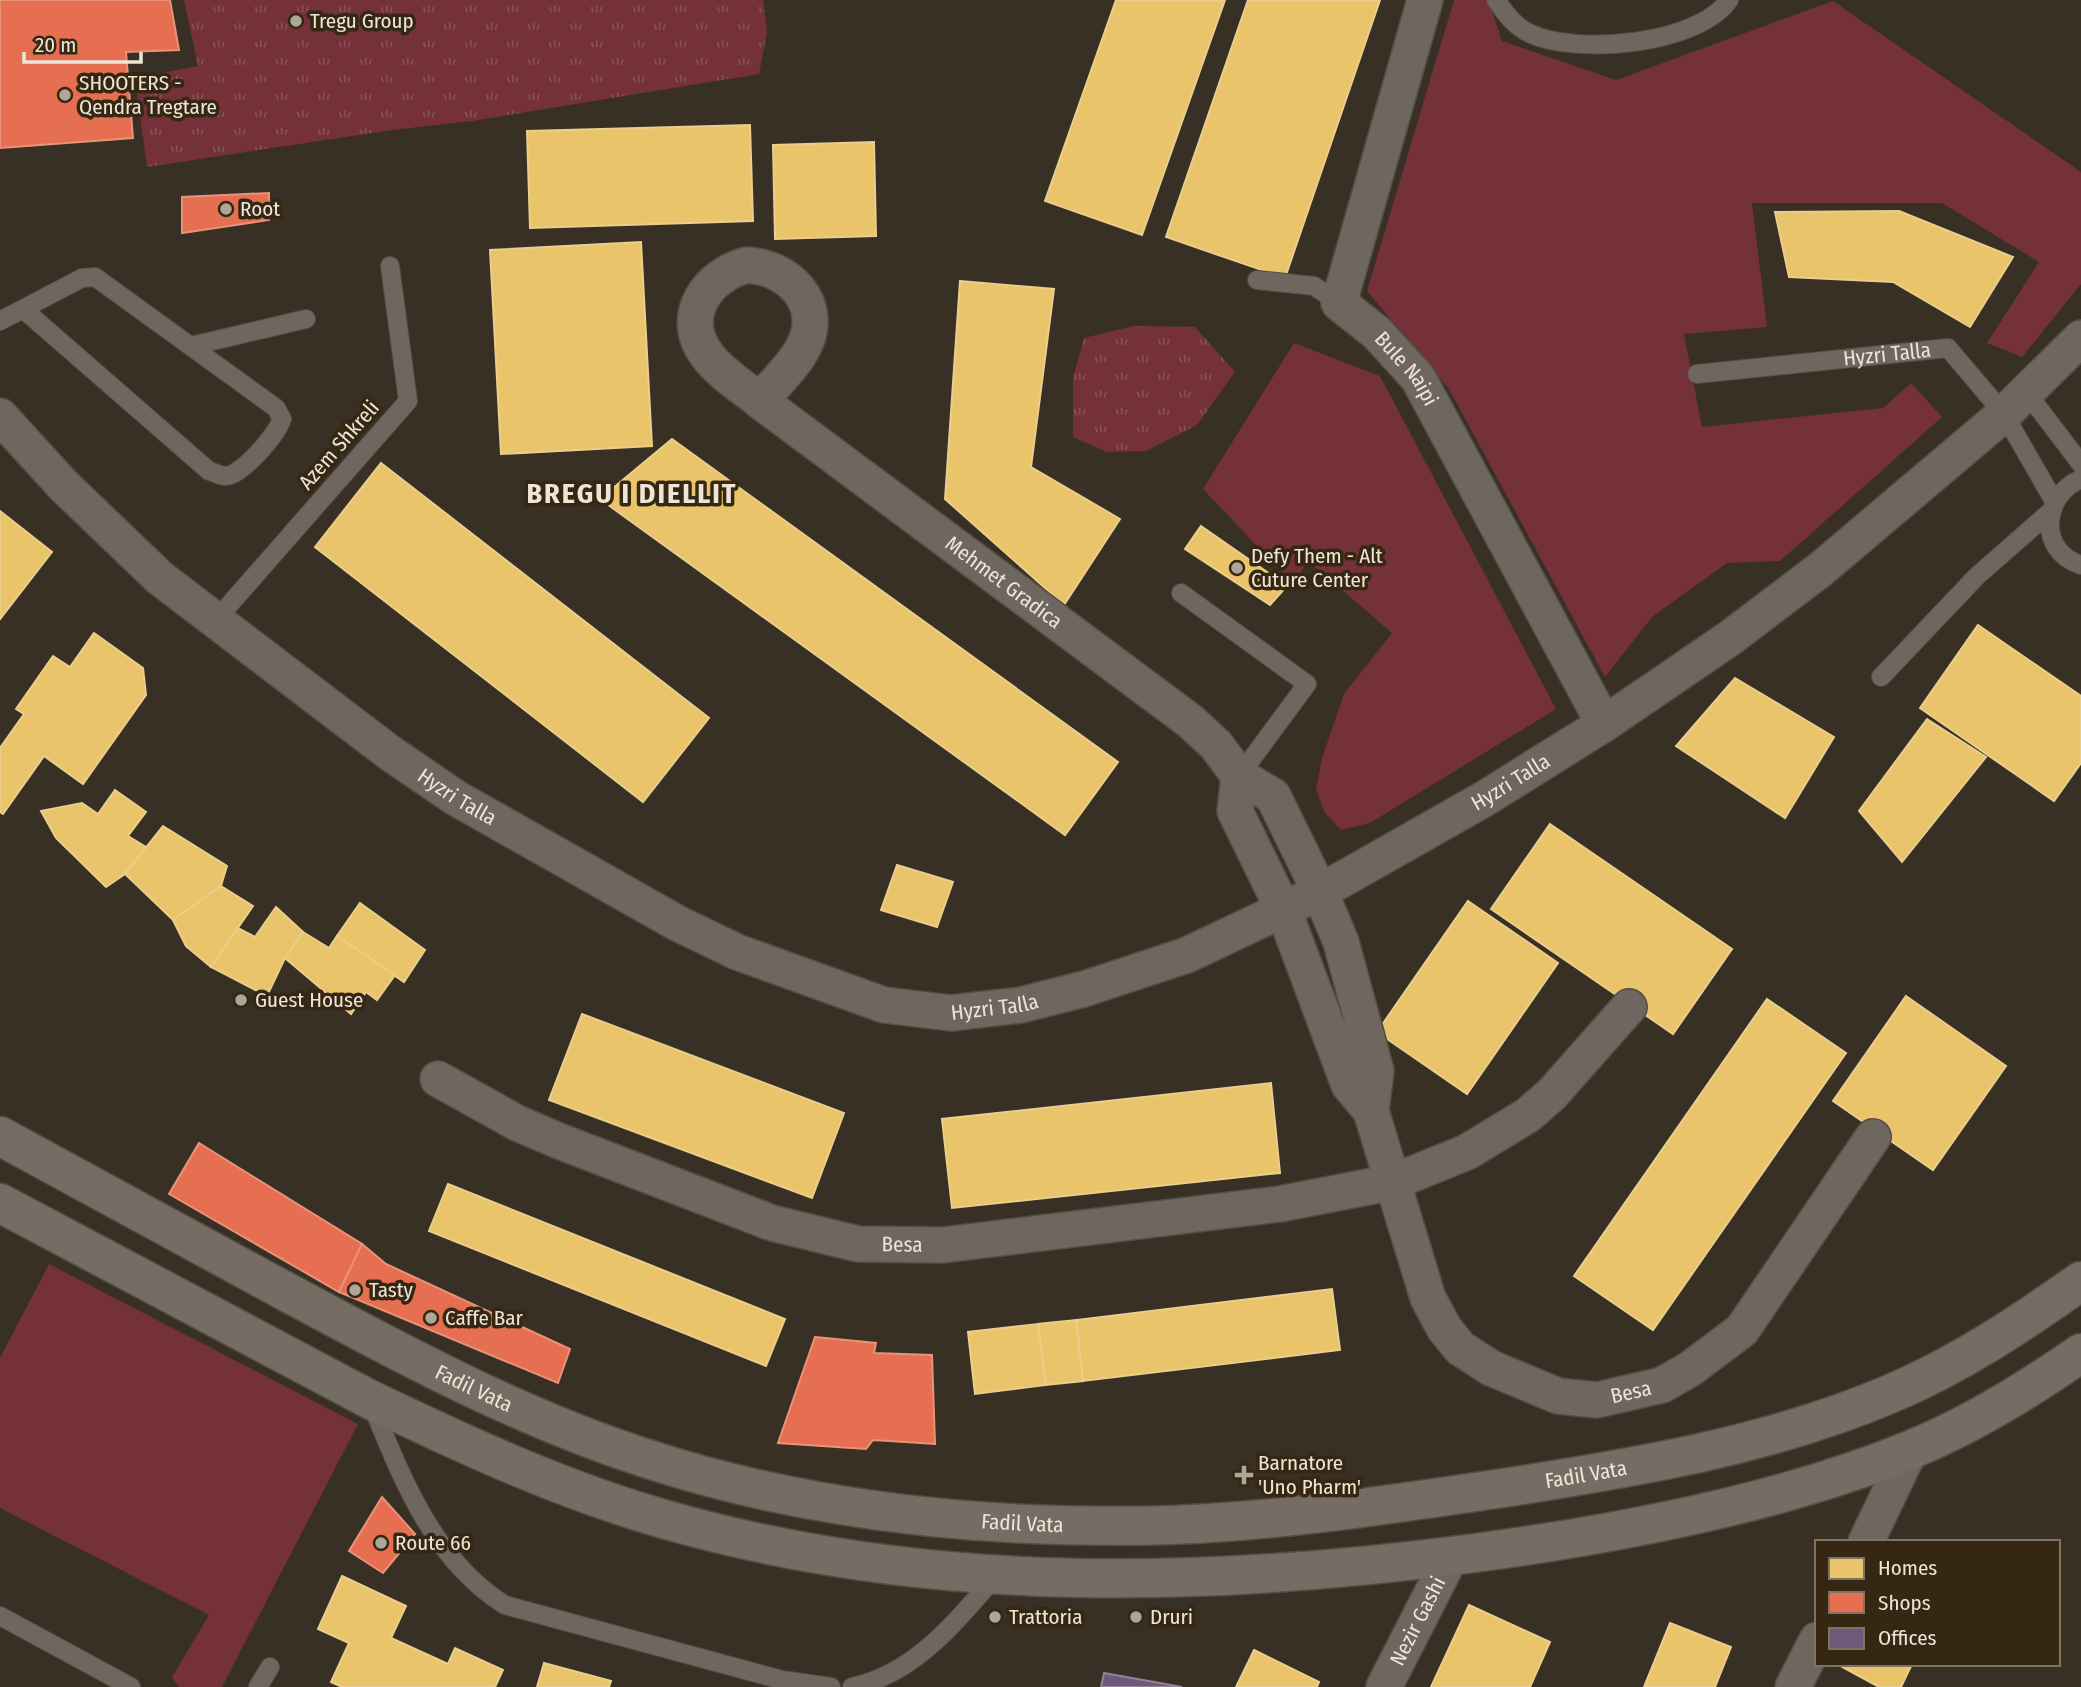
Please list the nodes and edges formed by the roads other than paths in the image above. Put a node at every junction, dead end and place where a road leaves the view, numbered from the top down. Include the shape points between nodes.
1 (1426, 0) edge
2 (1496, 0) edge
3 (1729, 0) edge
4 (390, 266) dead end
5 (1257, 280) dead end
6 (1339, 303) junction
7 (23, 309) junction
8 (306, 319) dead end
9 (0, 321) edge
10 (2081, 338) edge
11 (191, 346) junction
12 (1697, 374) dead end
13 (760, 401) dead end
14 (2016, 403) junction
15 (0, 416) edge
16 (2081, 464) edge
17 (2081, 479) edge
18 (2052, 507) junction
19 (2081, 565) edge
20 (1181, 593) dead end
21 (215, 621) junction
22 (1881, 677) dead end
23 (1604, 724) junction
24 (1239, 776) junction
25 (1320, 892) junction
26 (1284, 911) junction
27 (1629, 1007) dead end
28 (439, 1079) dead end
29 (1371, 1111) junction
30 (0, 1136) edge
31 (1874, 1137) dead end
32 (1393, 1182) junction
33 (0, 1203) edge
34 (2081, 1281) edge
35 (2081, 1353) edge
36 (369, 1399) junction
37 (1910, 1450) junction
38 (1867, 1540) edge
39 (1451, 1556) junction
40 (996, 1575) junction
41 (0, 1616) edge
42 (1815, 1644) edge
43 (270, 1667) dead end
44 (781, 1683) edge
45 (131, 1687) edge
46 (258, 1687) edge
47 (831, 1687) edge
48 (852, 1687) edge
49 (1384, 1687) edge
50 (1793, 1687) edge

1 - 6 street
2 - 3 lane via 1507,17 1531,34 1581,44 1638,42 1690,29
4 - 21 lane, Azem Shkreli via 408,401
5 - 6 lane via 1314,285
6 - 23 street, Bule Naipi via 1377,332 1418,378
7 - 9 lane
7 - 11 lane via 82,278 95,277
7 - 11 lane via 209,471 224,476 238,472 278,431 282,419 276,408
8 - 11 lane
10 - 14 street, Hyzri Talla
12 - 14 lane, Hyzri Talla via 1948,348
13 - 24 street, Mehmet Gradica via 1191,721
14 - 16 lane, Hyzri Talla
14 - 18 lane, Hyzri Talla
14 - 23 street, Hyzri Talla via 1821,569
15 - 21 street, Hyzri Talla via 64,486
17 - 18 lane via 2060,491
18 - 19 lane, Hyzri Talla via 2049,527 2053,542 2062,554
18 - 22 lane via 1977,576
20 - 24 lane via 1307,684
21 - 26 street, Hyzri Talla via 456,798 677,923 737,952 884,1005 951,1013 1021,1005 1149,969
23 - 25 street, Hyzri Talla via 1485,799
24 - 25 street, Mehmet Gradica via 1273,796
24 - 26 street via 1235,811
25 - 26 street, Hyzri Talla
25 - 29 street, Besa via 1341,942 1376,1071
26 - 29 street, Besa via 1349,1085
27 - 32 street, Besa via 1528,1115 1466,1152
28 - 32 street, Besa via 517,1123 589,1153 772,1223 858,1244 943,1245 1014,1238 1280,1203
29 - 32 street, Besa
30 - 34 main road, Fadil Vata via 414,1361 534,1416 646,1458 744,1485 844,1504 1041,1524 1174,1525 1306,1513 1552,1480 1725,1447 1886,1396 1953,1365
31 - 32 street, Besa via 1742,1330 1662,1385 1597,1400 1558,1396 1526,1385 1460,1348 1429,1298
33 - 36 main road
35 - 37 main road via 1983,1415
36 - 40 main road via 508,1462 667,1520 821,1554
36 - 44 lane via 420,1511 445,1549 488,1595 505,1605
37 - 38 street
37 - 39 main road via 1762,1497 1642,1526
39 - 40 main road via 1175,1579
39 - 49 street, Nezir Gashi
40 - 48 lane via 927,1648 878,1681
41 - 45 lane
42 - 50 street
43 - 46 lane
44 - 47 lane

